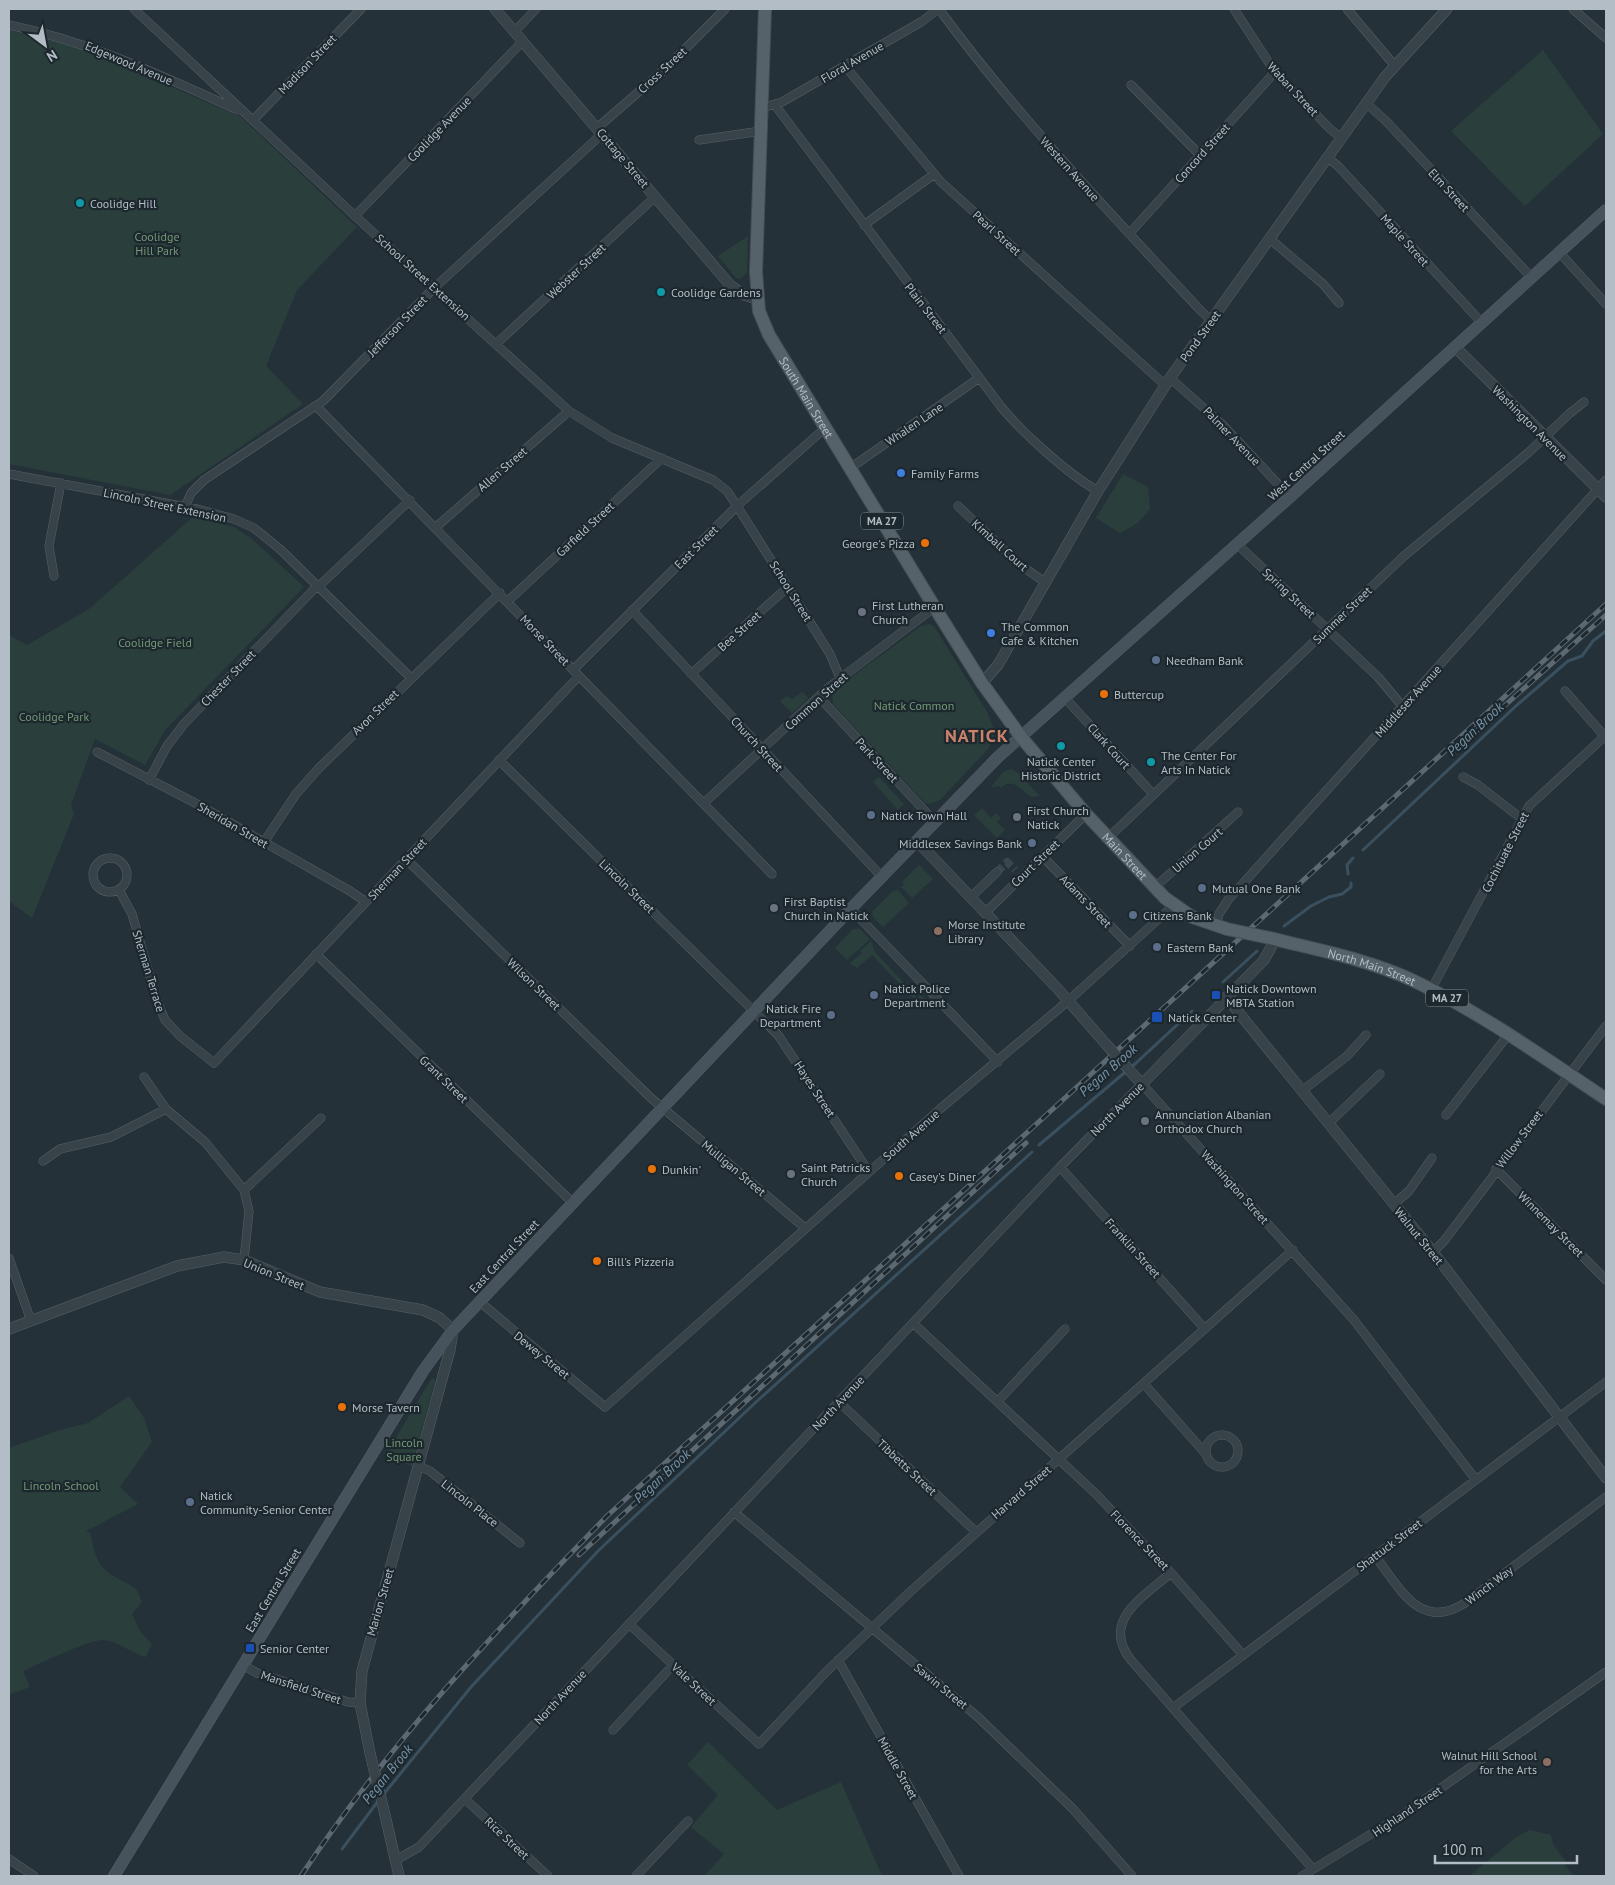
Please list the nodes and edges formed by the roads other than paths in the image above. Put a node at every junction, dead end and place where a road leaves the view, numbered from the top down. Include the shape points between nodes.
1 (134, 9) edge
2 (361, 9) edge
3 (495, 9) edge
4 (536, 9) edge
5 (726, 9) edge
6 (765, 9) edge
7 (938, 9) edge
8 (1234, 9) edge
9 (1347, 9) edge
10 (1447, 9) edge
11 (1572, 9) edge
12 (9, 25) edge
13 (515, 31) junction
14 (1606, 38) edge
15 (523, 41) junction
16 (845, 66) junction
17 (1395, 66) junction
18 (1275, 72) junction
19 (1131, 85) dead end
20 (1366, 103) junction
21 (769, 106) junction
22 (245, 113) junction
23 (253, 120) junction
24 (599, 131) junction
25 (761, 131) junction
26 (1342, 138) junction
27 (699, 140) dead end
28 (1200, 155) junction
29 (1328, 158) junction
30 (933, 174) junction
31 (655, 197) junction
32 (1606, 211) edge
33 (355, 216) junction
34 (864, 225) junction
35 (1129, 234) junction
36 (1270, 239) junction
37 (1559, 252) junction
38 (1531, 277) junction
39 (434, 288) junction
40 (757, 299) junction
41 (1338, 303) dead end
42 (1606, 304) edge
43 (1212, 320) junction
44 (1481, 322) junction
45 (496, 344) junction
46 (1455, 347) junction
47 (979, 378) junction
48 (1168, 381) junction
49 (1584, 402) dead end
50 (316, 406) junction
51 (569, 411) junction
52 (824, 429) junction
53 (1545, 438) junction
54 (662, 458) junction
55 (849, 469) junction
56 (9, 474) edge
57 (1606, 480) edge
58 (61, 483) junction
59 (1598, 490) junction
60 (1098, 492) junction
61 (1290, 497) junction
62 (1606, 497) edge
63 (410, 500) junction
64 (737, 506) junction
65 (958, 506) dead end
66 (185, 507) junction
67 (436, 527) junction
68 (1237, 544) junction
69 (54, 576) dead end
70 (1044, 582) junction
71 (319, 586) junction
72 (788, 587) junction
73 (500, 593) junction
74 (508, 601) junction
75 (935, 608) junction
76 (632, 610) junction
77 (1327, 628) junction
78 (576, 673) junction
79 (690, 674) junction
80 (411, 678) junction
81 (840, 678) junction
82 (982, 683) junction
83 (1564, 691) dead end
84 (819, 697) junction
85 (1065, 698) junction
86 (1403, 706) junction
87 (1606, 736) edge
88 (1021, 737) junction
89 (762, 749) junction
90 (98, 752) dead end
91 (499, 760) junction
92 (1463, 777) dead end
93 (150, 780) junction
94 (1153, 794) junction
95 (704, 803) junction
96 (1238, 812) dead end
97 (1086, 814) junction
98 (1522, 819) junction
99 (935, 822) junction
100 (1108, 838) junction
101 (916, 841) junction
102 (264, 842) junction
103 (1043, 857) junction
104 (406, 859) junction
105 (1015, 870) tunnel mouth
106 (997, 872) tunnel mouth
107 (772, 874) dead end
108 (1023, 875) junction
109 (882, 877) junction
110 (1154, 887) junction
111 (118, 890) junction
112 (970, 898) junction
113 (366, 902) junction
114 (1174, 905) junction
115 (851, 909) junction
116 (985, 913) junction
117 (1221, 928) junction
118 (1272, 939) junction
119 (1130, 946) junction
120 (316, 954) junction
121 (1431, 990) junction
122 (1226, 997) junction
123 (1068, 1001) junction
124 (754, 1011) junction
125 (1606, 1026) edge
126 (1366, 1035) dead end
127 (1508, 1035) junction
128 (998, 1062) junction
129 (214, 1063) joint
130 (1380, 1074) dead end
131 (1568, 1074) junction
132 (144, 1077) dead end
133 (1142, 1084) junction
134 (1302, 1091) junction
135 (1606, 1099) edge
136 (662, 1108) junction
137 (166, 1109) junction
138 (1446, 1115) dead end
139 (321, 1118) dead end
140 (1328, 1123) junction
141 (1432, 1158) dead end
142 (44, 1161) dead end
143 (1060, 1167) junction
144 (1496, 1169) junction
145 (869, 1172) junction
146 (244, 1190) junction
147 (573, 1203) junction
148 (1394, 1204) junction
149 (805, 1228) junction
150 (1293, 1250) junction
151 (1432, 1252) junction
152 (9, 1258) edge
153 (244, 1260) junction
154 (1606, 1280) edge
155 (480, 1302) junction
156 (31, 1321) junction
157 (914, 1323) junction
158 (9, 1329) edge
159 (1065, 1329) dead end
160 (1205, 1329) junction
161 (453, 1330) junction
162 (1606, 1382) edge
163 (1144, 1384) junction
164 (998, 1401) junction
165 (839, 1402) junction
166 (605, 1407) joint
167 (1559, 1418) junction
168 (1206, 1454) junction
169 (1059, 1459) junction
170 (419, 1466) junction
171 (1606, 1478) edge
172 (1476, 1480) junction
173 (1606, 1497) edge
174 (734, 1512) junction
175 (976, 1532) junction
176 (520, 1543) dead end
177 (1374, 1556) junction
178 (1171, 1573) junction
179 (629, 1624) junction
180 (870, 1629) junction
181 (1243, 1655) junction
182 (838, 1660) junction
183 (243, 1665) junction
184 (673, 1665) junction
185 (1606, 1672) edge
186 (360, 1702) junction
187 (1172, 1708) junction
188 (613, 1730) dead end
189 (759, 1744) joint
190 (465, 1799) junction
191 (688, 1821) dead end
192 (9, 1860) edge
193 (396, 1860) junction
194 (1313, 1869) junction
195 (34, 1876) edge
196 (114, 1876) edge
197 (399, 1876) edge
198 (548, 1876) edge
199 (636, 1876) edge
200 (958, 1876) edge
201 (1132, 1876) edge
202 (1302, 1876) edge

1 - 22 street, School Street Extension
2 - 23 street, Madison Street
3 - 13 street, Cottage Street
4 - 13 street
5 - 24 street, Cross Street
6 - 21 main road, South Main Street / MA 27
7 - 16 street, Floral Avenue
7 - 35 street, Western Avenue via 1019,112
8 - 18 street, Waban Street
9 - 17 street
10 - 17 street, Pond Street
11 - 14 street
12 - 22 street, Edgewood Avenue via 97,48
13 - 15 street, Cottage Street
15 - 24 street, Cottage Street
15 - 33 street, Coolidge Avenue
16 - 21 street, Floral Avenue
16 - 30 street, Pearl Street
17 - 20 street, Pond Street
18 - 26 street, Waban Street
18 - 28 street, Concord Street
19 - 28 street
20 - 26 street, Pond Street
20 - 38 street, Elm Street
21 - 25 main road, South Main Street / MA 27
21 - 34 street, Plain Street
22 - 23 street, School Street Extension
23 - 33 street, School Street Extension
24 - 31 street, Cottage Street
24 - 39 street, Jefferson Street
25 - 27 street
25 - 40 main road, South Main Street / MA 27
26 - 29 street, Pond Street
28 - 35 street, Concord Street
29 - 36 street, Pond Street
29 - 44 street, Maple Street
30 - 34 street
30 - 48 street, Pearl Street
31 - 40 street, Cottage Street via 733,287
31 - 45 street, Webster Street
32 - 37 main road, West Central Street
33 - 39 street, School Street Extension
34 - 47 street, Plain Street
35 - 43 street, Western Avenue
36 - 41 street via 1324,284
36 - 43 street, Pond Street
37 - 38 main road, West Central Street
37 - 42 street
38 - 44 main road, West Central Street
39 - 45 street, School Street Extension
39 - 50 street, Jefferson Street
40 - 52 main road, South Main Street / MA 27 via 772,341
43 - 48 street, Pond Street
44 - 46 main road, West Central Street
45 - 51 street, School Street Extension
46 - 53 street, Washington Avenue
46 - 61 main road, West Central Street
47 - 55 street, Whalen Lane
47 - 60 street, Plain Street via 1021,428
48 - 60 street, Pond Street
48 - 61 street, Palmer Avenue via 1223,424
49 - 53 street, Summer Street
50 - 63 street, Morse Street
50 - 66 street, Jefferson Street via 204,480 191,493
51 - 54 street, School Street Extension via 612,438
51 - 67 street, Allen Street
52 - 55 main road, South Main Street / MA 27
52 - 64 street, East Street
53 - 59 street, Washington Avenue
53 - 77 street, Summer Street via 1404,556
54 - 64 street, School Street Extension via 713,480 727,491
54 - 74 street, Garfield Street
55 - 75 main road, South Main Street / MA 27
56 - 58 street, Lincoln Street Extension
57 - 59 street, Middlesex Avenue
58 - 66 street, Lincoln Street Extension
58 - 69 street via 49,546
59 - 62 street, Washington Avenue
59 - 86 street, Middlesex Avenue
60 - 70 street, Pond Street
61 - 68 main road, West Central Street
63 - 67 street, Morse Street
63 - 71 street, Chester Street
64 - 72 street, School Street
64 - 76 street, East Street
65 - 70 street, Kimball Court
66 - 71 street, Lincoln Street Extension via 254,528
67 - 73 street, Morse Street
68 - 77 street, Spring Street
68 - 85 main road, West Central Street
70 - 82 street, Pond Street via 998,665
71 - 80 street, Lincoln Street Extension
71 - 93 street, Chester Street via 184,724 167,746
72 - 79 street, Bee Street
72 - 81 street, School Street via 830,654
73 - 74 street, Morse Street
73 - 80 street, Avon Street
74 - 78 street, Morse Street
75 - 81 street, Common Street
75 - 82 main road, South Main Street / MA 27
76 - 78 street, East Street
76 - 79 street, Church Street
77 - 86 street, Spring Street via 1378,676
77 - 94 street, Summer Street
78 - 91 street, Sherman Street
78 - 95 street, Morse Street
79 - 89 street, Church Street
80 - 102 street, Avon Street via 307,781
81 - 84 street, Common Street
82 - 88 main road, South Main Street / MA 27
83 - 87 street
84 - 89 street, Common Street
84 - 99 street, Park Street
85 - 88 main road, West Central Street
85 - 94 street, Clark Court
86 - 117 street, Middlesex Avenue via 1228,900 1219,914
87 - 98 street, Cochituate Street via 1532,802
88 - 97 main road, Main Street / MA 27
88 - 99 main road, East Central Street
89 - 95 street, Common Street
89 - 109 street, Church Street
90 - 93 street, Sheridan Street
91 - 104 street, Sherman Street
91 - 124 street, Lincoln Street
92 - 98 street
93 - 102 street, Sheridan Street
94 - 100 street, Summer Street
95 - 107 street, Morse Street
96 - 110 street, Union Court
97 - 100 main road, Main Street / MA 27
97 - 103 street, Court Street
98 - 121 street, Cochituate Street
99 - 101 main road, East Central Street
100 - 110 main road, Main Street / MA 27
101 - 109 main road, East Central Street
101 - 112 street, Washington Street
102 - 113 street, Sheridan Street
103 - 108 street, Court Street
103 - 119 street, Adams Street
104 - 113 street, Sherman Street
104 - 136 street, Wilson Street
105 - 108 street
106 - 112 street
108 - 116 street, Court Street
109 - 115 main road, East Central Street
110 - 114 main road, Main Street / MA 27
111 - 111 street via 126,882 124,864 116,859 102,860 93,870 96,886 104,892
111 - 129 street, Sherman Terrace via 132,914 165,1020
112 - 116 street, Washington Street
113 - 120 street, Sherman Street
114 - 117 main road, Main Street / MA 27 via 1192,917
114 - 119 street, South Avenue
115 - 124 main road, East Central Street
115 - 128 street
116 - 123 street, Washington Street
117 - 118 main road, North Main Street / MA 27, bridge
118 - 121 main road, North Main Street / MA 27 via 1354,958
118 - 122 street, North Avenue via 1268,956
119 - 123 street, South Avenue
120 - 129 street, Sherman Street
120 - 147 street, Grant Street
121 - 127 main road, North Main Street / MA 27
122 - 133 street, North Avenue
122 - 134 street, Walnut Street
123 - 128 street, South Avenue
123 - 133 street, Washington Street, bridge
124 - 136 main road, East Central Street
124 - 145 street, Hayes Street via 784,1043
125 - 131 street, Willow Street
126 - 134 street via 1347,1056
127 - 131 main road, North Main Street / MA 27
127 - 138 street
128 - 145 street, South Avenue
130 - 140 street
131 - 135 main road, North Main Street / MA 27
131 - 144 street, Willow Street
132 - 137 street
133 - 143 street, North Avenue
133 - 150 street, Washington Street
134 - 140 street, Walnut Street
136 - 147 main road, East Central Street
136 - 149 street, Mulligan Street
137 - 142 street via 111,1137 60,1149
137 - 146 street via 205,1142
139 - 146 street
140 - 148 street, Walnut Street
141 - 148 street via 1409,1190
143 - 157 street, North Avenue
143 - 160 street, Franklin Street
144 - 151 street, Willow Street via 1444,1241
144 - 154 street, Winnemay Street
145 - 149 street, South Avenue
146 - 153 street via 249,1211
147 - 155 main road, East Central Street
148 - 151 street, Walnut Street
149 - 166 street, South Avenue
150 - 160 street, Harvard Street
150 - 172 street, Washington Street via 1354,1320
151 - 167 street, Walnut Street
152 - 156 street
153 - 156 street, Union Street via 224,1257 190,1262
153 - 161 street, Union Street via 320,1292 432,1313
155 - 161 main road, East Central Street
155 - 166 street, Dewey Street
156 - 158 street, Union Street
157 - 164 street, Florence Street
157 - 165 street, North Avenue
159 - 164 street
160 - 163 street, Harvard Street
161 - 170 street, Marion Street
161 - 183 main road, East Central Street via 423,1372
162 - 167 street, Shattuck Street
163 - 168 street
163 - 169 street, Harvard Street
164 - 169 street, Florence Street
165 - 174 street, North Avenue
165 - 175 street, Tibbetts Street
167 - 171 street, Walnut Street
167 - 172 street, Shattuck Street
168 - 168 street via 1212,1463 1226,1466 1237,1455 1236,1445 1225,1435 1214,1437 1207,1444
169 - 175 street, Harvard Street
169 - 178 street, Florence Street
170 - 176 street, Lincoln Place via 430,1471
170 - 186 street, Marion Street via 368,1646 360,1682
172 - 177 street, Shattuck Street
173 - 177 street, Winch Way via 1465,1603 1444,1613 1419,1608
174 - 179 street, North Avenue
174 - 180 street, Sawin Street
175 - 180 street, Harvard Street
177 - 181 street, Shattuck Street
178 - 181 street
178 - 187 street, Florence Street via 1126,1614 1120,1638 1126,1654
179 - 184 street, Vale Street
179 - 190 street, North Avenue
180 - 182 street, Harvard Street
180 - 201 street, Sawin Street via 1000,1737 1079,1816
181 - 187 street, Shattuck Street
182 - 189 street, Harvard Street
182 - 200 street, Middle Street
183 - 186 street, Mansfield Street via 257,1673 348,1702
183 - 196 main road, East Central Street
184 - 188 street
184 - 189 street, Vale Street
185 - 194 street, Highland Street via 1404,1814
186 - 193 street, Marion Street, bridge
187 - 194 street, Florence Street
190 - 193 street, North Avenue via 419,1847
190 - 198 street, Rice Street
191 - 199 street
192 - 195 street
193 - 197 street, Marion Street
194 - 202 street, Highland Street

